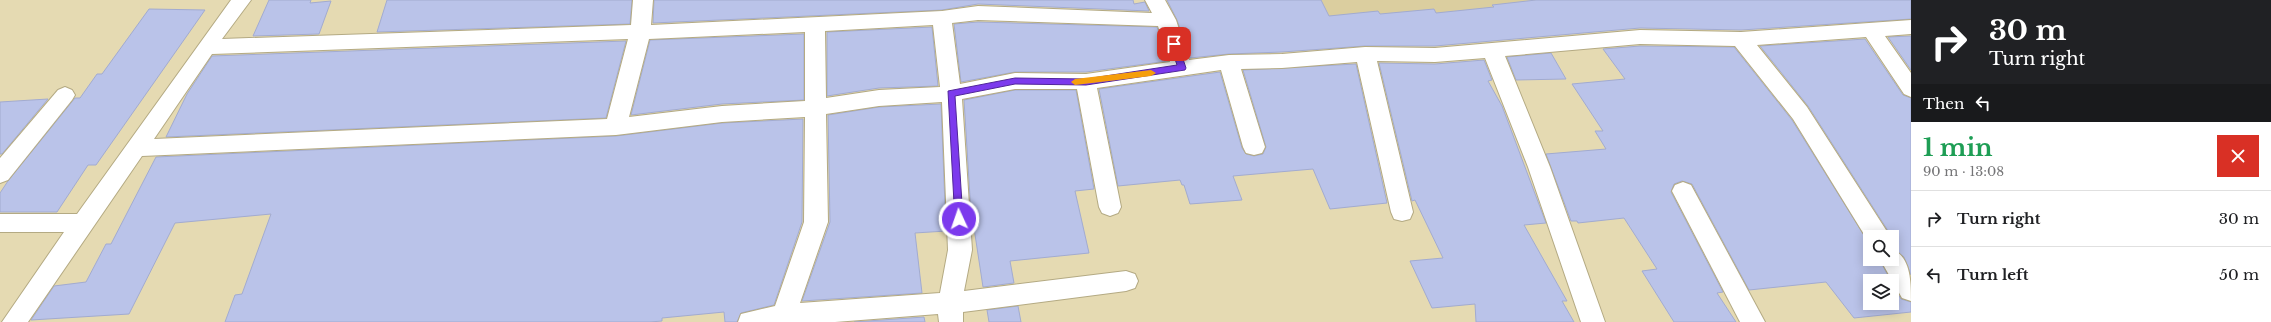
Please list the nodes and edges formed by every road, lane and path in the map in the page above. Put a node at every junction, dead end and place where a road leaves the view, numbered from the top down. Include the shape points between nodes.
1 (241, 0) edge
2 (643, 0) edge
3 (1155, 0) edge
4 (942, 18) junction
5 (1166, 20) junction
6 (815, 25) junction
7 (1911, 27) edge
8 (1871, 30) junction
9 (640, 33) junction
10 (1741, 39) junction
11 (206, 47) junction
12 (1492, 50) junction
13 (1365, 54) junction
14 (1228, 62) junction
15 (1182, 68) junction
16 (1086, 82) junction
17 (1911, 88) edge
18 (951, 94) junction
19 (65, 95) dead end
20 (816, 108) junction
21 (616, 127) junction
22 (1254, 147) dead end
23 (134, 148) junction
24 (0, 174) edge
25 (1683, 191) dead end
26 (1110, 207) dead end
27 (1402, 212) dead end
28 (0, 223) edge
29 (85, 223) junction
30 (1874, 230) edge
31 (1896, 266) edge
32 (1126, 281) dead end
33 (1911, 291) edge
34 (951, 312) edge
35 (784, 319) edge
36 (14, 322) edge
37 (750, 322) edge
38 (1593, 322) edge
39 (1753, 322) edge

1 - 11 street
2 - 9 street
3 - 5 street
4 - 5 street via 978,13
4 - 6 street
4 - 18 street
5 - 15 street
6 - 9 street
6 - 20 street
7 - 8 street
8 - 10 street
8 - 17 street
9 - 11 street
9 - 21 street
10 - 12 street via 1640,37
10 - 30 street via 1800,113
11 - 23 street
12 - 13 street via 1435,55
12 - 38 street via 1539,167
13 - 14 street via 1282,61
13 - 27 street
14 - 15 street
14 - 22 street
15 - 16 street
16 - 18 street via 1015,81
16 - 26 street
18 - 20 street via 879,98
18 - 34 street via 960,250
19 - 24 street
20 - 21 street via 722,114
20 - 35 street via 816,222
21 - 23 street
23 - 29 street
25 - 39 street
28 - 29 street
29 - 36 street
31 - 33 street
32 - 34 street
34 - 35 street
35 - 37 street

